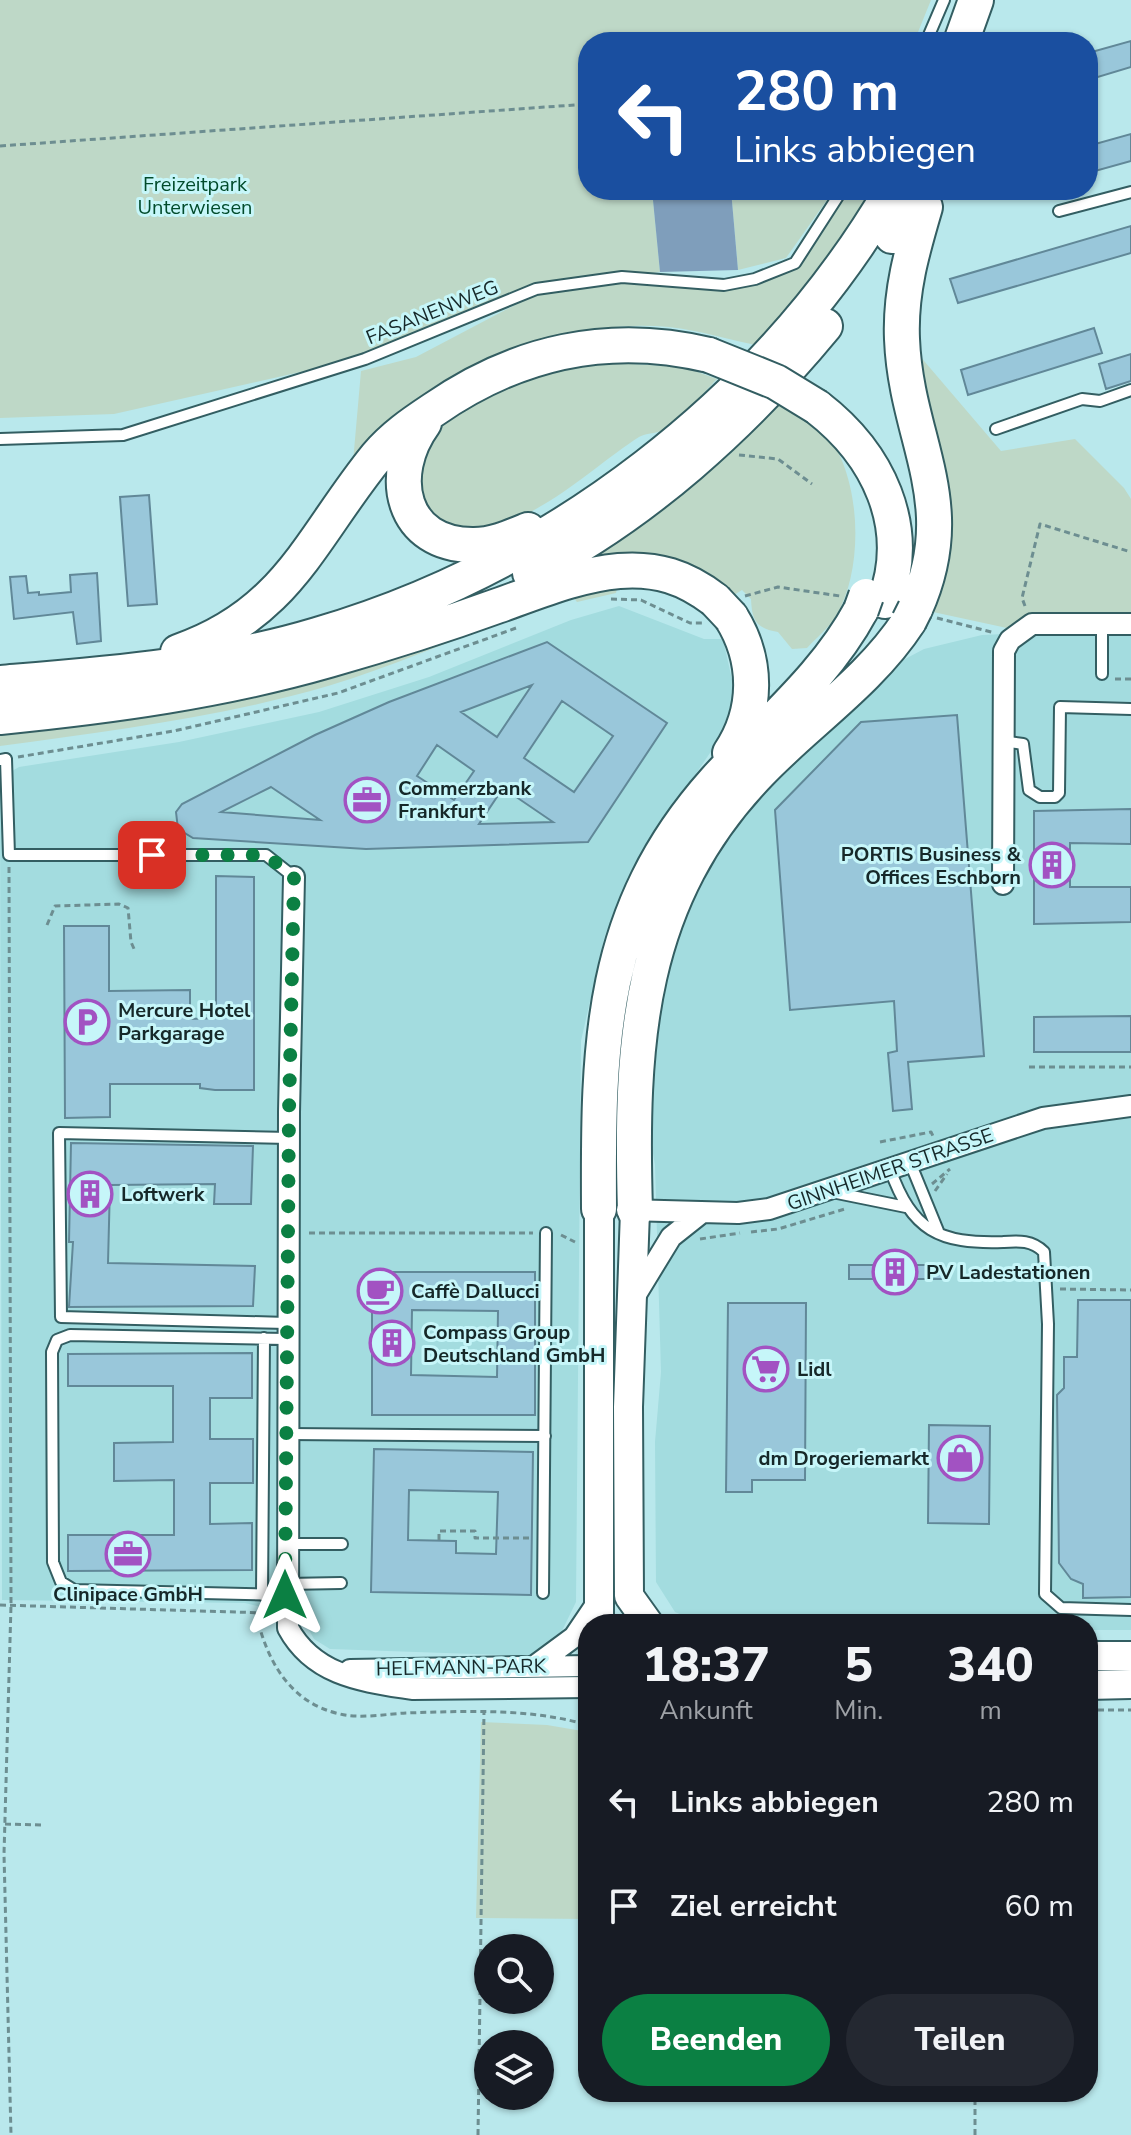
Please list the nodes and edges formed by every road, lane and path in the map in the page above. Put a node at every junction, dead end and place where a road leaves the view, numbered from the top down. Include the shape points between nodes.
1 (976, 0) edge
2 (1000, 0) edge
3 (942, 5) edge
4 (930, 32) edge
5 (965, 32) edge
6 (989, 32) edge
7 (578, 105) edge
8 (0, 146) edge
9 (1131, 192) edge
10 (836, 200) edge
11 (886, 200) edge
12 (913, 200) edge
13 (928, 200) edge
14 (1059, 211) dead end
15 (776, 382) junction
16 (1131, 390) edge
17 (433, 410) junction
18 (996, 429) dead end
19 (0, 439) edge
20 (715, 442) junction
21 (812, 484) dead end
22 (577, 512) junction
23 (1131, 552) edge
24 (599, 601) dead end
25 (888, 608) junction
26 (722, 610) junction
27 (1032, 624) junction
28 (1102, 624) junction
29 (1131, 624) edge
30 (423, 628) junction
31 (1010, 640) junction
32 (1102, 674) dead end
33 (56, 679) junction
34 (0, 683) edge
35 (1131, 709) edge
36 (0, 717) edge
37 (1002, 741) junction
38 (0, 760) edge
39 (704, 794) junction
40 (9, 855) junction
41 (294, 877) joint
42 (1003, 884) dead end
43 (47, 925) dead end
44 (135, 951) dead end
45 (1029, 1067) dead end
46 (1131, 1067) edge
47 (1131, 1106) edge
48 (289, 1138) junction
49 (880, 1142) dead end
50 (939, 1150) junction
51 (899, 1164) junction
52 (950, 1169) junction
53 (919, 1188) junction
54 (830, 1191) junction
55 (933, 1195) dead end
56 (852, 1207) dead end
57 (906, 1207) junction
58 (599, 1209) junction
59 (635, 1211) junction
60 (700, 1214) junction
61 (939, 1232) junction
62 (288, 1233) junction
63 (546, 1233) junction
64 (662, 1250) junction
65 (599, 1251) junction
66 (1056, 1289) dead end
67 (1131, 1290) edge
68 (631, 1303) junction
69 (287, 1331) junction
70 (264, 1338) junction
71 (286, 1434) junction
72 (545, 1436) junction
73 (544, 1538) junction
74 (439, 1540) dead end
75 (286, 1544) junction
76 (342, 1544) dead end
77 (341, 1583) dead end
78 (285, 1590) junction
79 (543, 1593) dead end
80 (262, 1595) junction
81 (629, 1596) junction
82 (0, 1605) edge
83 (11, 1605) junction
84 (1131, 1610) edge
85 (599, 1612) edge
86 (256, 1613) dead end
87 (628, 1614) edge
88 (642, 1614) edge
89 (578, 1633) edge
90 (1098, 1656) edge
91 (1131, 1656) edge
92 (535, 1666) junction
93 (578, 1666) edge
94 (334, 1670) junction
95 (1131, 1684) edge
96 (1098, 1685) edge
97 (578, 1687) edge
98 (1098, 1710) edge
99 (1131, 1710) edge
100 (484, 1711) dead end
101 (24, 1818) dead end
102 (5, 1824) junction
103 (24, 1824) junction
104 (42, 1825) dead end
105 (975, 2102) edge
106 (11, 2135) edge
107 (478, 2135) edge
108 (975, 2135) edge

1 - 5 highway
2 - 6 highway
3 - 4 lane
7 - 8 path
9 - 14 lane
10 - 19 lane, FASANENWEG via 795,263 755,279 724,285 622,277 536,289 365,359 123,435
11 - 22 highway via 846,264 778,346 666,448
12 - 15 highway via 863,280
13 - 25 highway via 908,261 902,341 936,525 930,571
15 - 17 highway, bridge via 709,355 624,344 553,353 483,378
15 - 20 highway
15 - 25 highway, bridge via 817,407 861,454
16 - 18 lane via 1100,401 1082,399
17 - 22 highway via 410,445 401,473 413,514 437,536 466,545 494,542
17 - 33 highway via 399,432 376,457 309,555 254,610 191,647
20 - 21 path via 738,455 778,459
20 - 30 highway via 584,541
22 - 33 highway via 551,534 461,582 316,636 168,667
23 - 27 path via 1040,524 1022,598
24 - 26 path via 641,600 690,623
25 - 26 path via 778,587
25 - 31 path via 985,628
25 - 39 highway via 819,672
25 - 59 highway via 860,680 738,796 682,880 661,930 644,990 636,1050
26 - 30 highway via 673,576 619,571 548,587
26 - 39 highway via 749,661 750,706 738,740
27 - 28 street
27 - 31 street
28 - 29 street
28 - 32 lane
30 - 36 highway via 329,660 192,692
31 - 37 street via 1004,651
33 - 34 highway
35 - 37 lane via 1060,707 1055,797 1029,790 1023,744
37 - 42 street
38 - 40 lane via 6,759
39 - 58 highway via 658,860 619,949 603,1043
40 - 41 lane via 266,855
40 - 83 path
41 - 48 street, HELFMANN-PARK
43 - 44 path via 55,906 119,904 128,908
45 - 46 path
47 - 50 street, GINNHEIMER STRASSE via 1043,1118
48 - 62 street, HELFMANN-PARK
48 - 69 lane via 59,1133 61,1317
49 - 50 path via 931,1132
50 - 51 street, GINNHEIMER STRASSE
50 - 52 path
51 - 53 lane
51 - 54 street, GINNHEIMER STRASSE
51 - 57 lane
52 - 53 path via 935,1183
52 - 55 path
53 - 61 lane
54 - 57 lane
54 - 60 street, GINNHEIMER STRASSE via 769,1209
56 - 64 path via 778,1229 691,1242 675,1254
57 - 61 lane
58 - 59 street, GINNHEIMER STRASSE
58 - 65 main road
59 - 60 street, GINNHEIMER STRASSE
59 - 68 main road
60 - 64 street via 681,1226
61 - 84 lane via 960,1242 1024,1241 1039,1247 1047,1259 1045,1594 1061,1608
62 - 63 path
62 - 69 street, HELFMANN-PARK
63 - 65 path
63 - 72 lane
64 - 68 street
65 - 85 main road
66 - 67 path
68 - 81 main road
69 - 70 lane
69 - 71 street, HELFMANN-PARK
70 - 80 lane
70 - 80 lane via 70,1335 57,1340 52,1352 53,1562 61,1582 74,1590
71 - 72 lane
71 - 75 street, HELFMANN-PARK
72 - 73 lane
73 - 74 path via 475,1538 475,1531 439,1531
73 - 79 lane
75 - 76 lane
75 - 78 street, HELFMANN-PARK
77 - 78 lane
78 - 80 lane
78 - 94 street, HELFMANN-PARK via 288,1628 296,1644 306,1656
81 - 87 street
81 - 88 main road
82 - 83 path
83 - 86 path
83 - 102 path
89 - 92 street
90 - 91 main road
92 - 93 street, HELFMANN-PARK
92 - 94 street, HELFMANN-PARK
94 - 97 street, HELFMANN-PARK via 412,1689
95 - 96 main road
98 - 99 path
100 - 107 path
101 - 103 path
102 - 103 path
102 - 106 path
103 - 104 path
105 - 108 path

